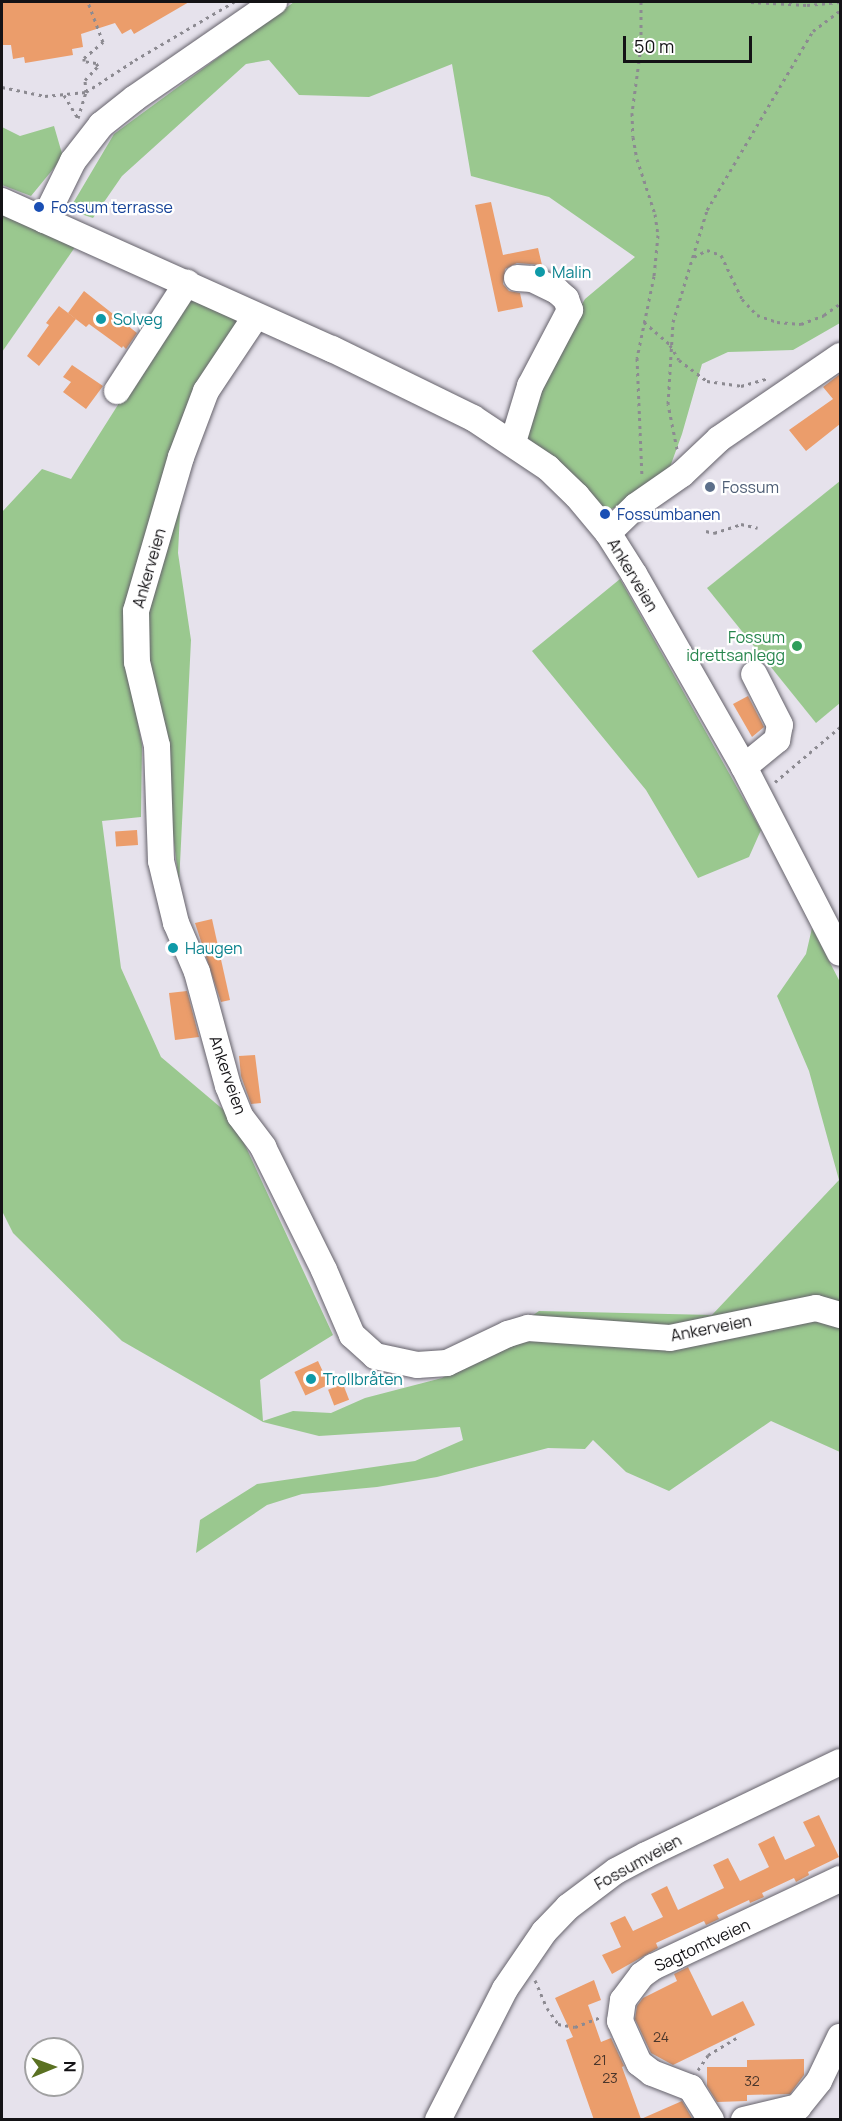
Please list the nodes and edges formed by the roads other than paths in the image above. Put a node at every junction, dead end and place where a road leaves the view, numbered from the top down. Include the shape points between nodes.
1 (273, 2) edge
2 (2, 201) edge
3 (44, 220) junction
4 (517, 278) dead end
5 (187, 283) junction
6 (256, 316) junction
7 (840, 356) edge
8 (117, 391) dead end
9 (513, 442) junction
10 (608, 533) junction
11 (754, 674) dead end
12 (744, 767) junction
13 (840, 953) edge
14 (840, 1314) edge
15 (840, 1762) edge
16 (840, 1879) edge
17 (840, 2037) edge
18 (792, 2115) edge
19 (438, 2120) edge
20 (711, 2120) edge
21 (744, 2120) edge

1 - 3 street via 101,125 73,161
2 - 3 street, Ankerveien
3 - 5 street, Ankerveien
4 - 9 street via 532,279 557,291 570,310 530,386
5 - 6 street, Ankerveien
5 - 8 street
6 - 9 street, Ankerveien via 463,413
6 - 14 street, Ankerveien via 206,392 181,457 136,611 137,662 157,746 160,861 176,923 197,972 228,1086 240,1116 263,1147 352,1335 375,1356 417,1365 447,1363 528,1328 670,1338 816,1308
7 - 10 street via 719,439
9 - 10 street, Ankerveien via 570,489
10 - 12 street, Ankerveien
11 - 12 street via 780,725 777,740
12 - 13 street, Ankerveien
15 - 19 street, Fossumveien via 636,1860 568,1907 544,1932 505,1989
16 - 20 street, Sagtomtveien via 653,1967 627,1992 620,2021 639,2063 652,2073 691,2088
17 - 18 street via 812,2092
18 - 21 street

